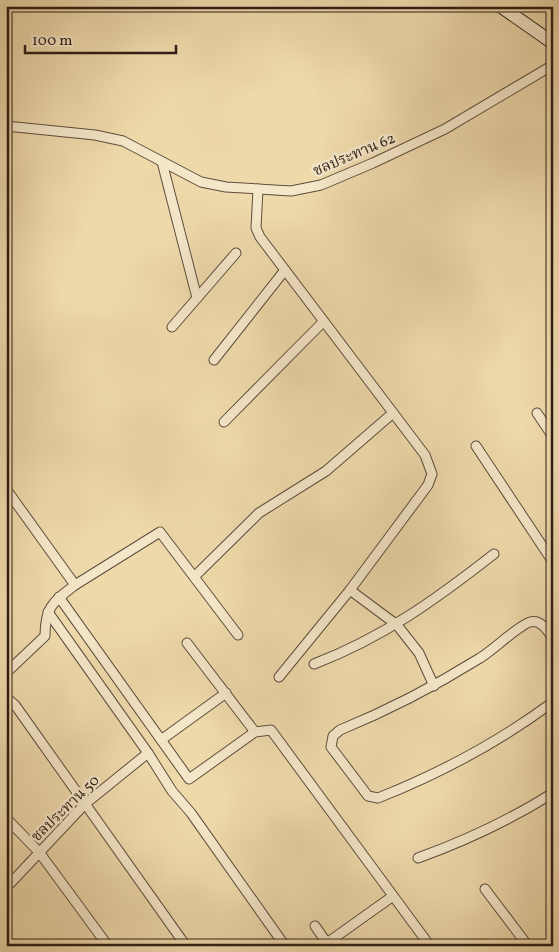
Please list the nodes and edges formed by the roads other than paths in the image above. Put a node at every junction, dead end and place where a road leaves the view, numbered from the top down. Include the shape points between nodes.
1 (500, 6) edge
2 (553, 43) edge
3 (553, 65) edge
4 (6, 126) edge
5 (162, 162) junction
6 (258, 189) junction
7 (236, 253) dead end
8 (285, 270) junction
9 (197, 298) junction
10 (323, 322) junction
11 (172, 327) dead end
12 (214, 360) dead end
13 (393, 413) junction
14 (537, 413) dead end
15 (224, 422) dead end
16 (553, 437) edge
17 (476, 446) dead end
18 (6, 489) edge
19 (494, 554) dead end
20 (553, 562) edge
21 (195, 576) junction
22 (76, 585) junction
23 (350, 590) junction
24 (59, 597) junction
25 (48, 612) junction
26 (397, 624) junction
27 (238, 635) dead end
28 (553, 638) edge
29 (187, 643) dead end
30 (314, 664) dead end
31 (6, 673) edge
32 (279, 677) dead end
33 (434, 686) junction
34 (226, 694) junction
35 (6, 697) edge
36 (553, 702) edge
37 (255, 732) junction
38 (161, 740) junction
39 (148, 753) junction
40 (553, 793) edge
41 (85, 804) junction
42 (6, 818) edge
43 (39, 852) junction
44 (418, 858) dead end
45 (6, 888) edge
46 (485, 889) dead end
47 (393, 896) junction
48 (314, 926) dead end
49 (6, 939) edge
50 (328, 944) edge
51 (12, 946) edge
52 (108, 946) edge
53 (186, 946) edge
54 (285, 946) edge
55 (430, 946) edge
56 (528, 946) edge

1 - 2 street
3 - 6 street, ชลประทาน 62 via 444,129 373,164 321,185 291,191
4 - 5 street, ชลประทาน 62 via 95,134 123,141
5 - 6 street, ชลประทาน 62 via 201,182
5 - 9 street
6 - 8 street via 256,228
7 - 9 street
8 - 10 street
8 - 12 street
9 - 11 street
10 - 13 street
10 - 15 street
13 - 21 street via 326,471 259,513
13 - 23 street via 425,455 432,474 428,485
14 - 16 street
17 - 20 street
18 - 22 street
19 - 26 street
21 - 22 street via 160,532
21 - 27 street
22 - 24 street
23 - 26 street
23 - 32 street
24 - 25 street via 51,603
24 - 38 street
25 - 31 street via 45,636
25 - 39 street
26 - 30 street via 353,649
26 - 33 street via 419,652
28 - 33 street via 539,622 529,622
29 - 34 street
33 - 36 street via 333,736 333,751 368,796 378,798 452,765 504,737
34 - 37 street
34 - 38 street
35 - 41 street
37 - 38 street via 189,779
37 - 47 street via 271,730
39 - 41 street, ชลประทาน 50
39 - 54 street
40 - 44 street via 498,824
41 - 43 street, ชลประทาน 50
41 - 53 street
42 - 43 street
43 - 45 street, ชลประทาน 50
43 - 52 street
46 - 56 street
47 - 50 street
47 - 55 street
48 - 50 street
49 - 51 street

